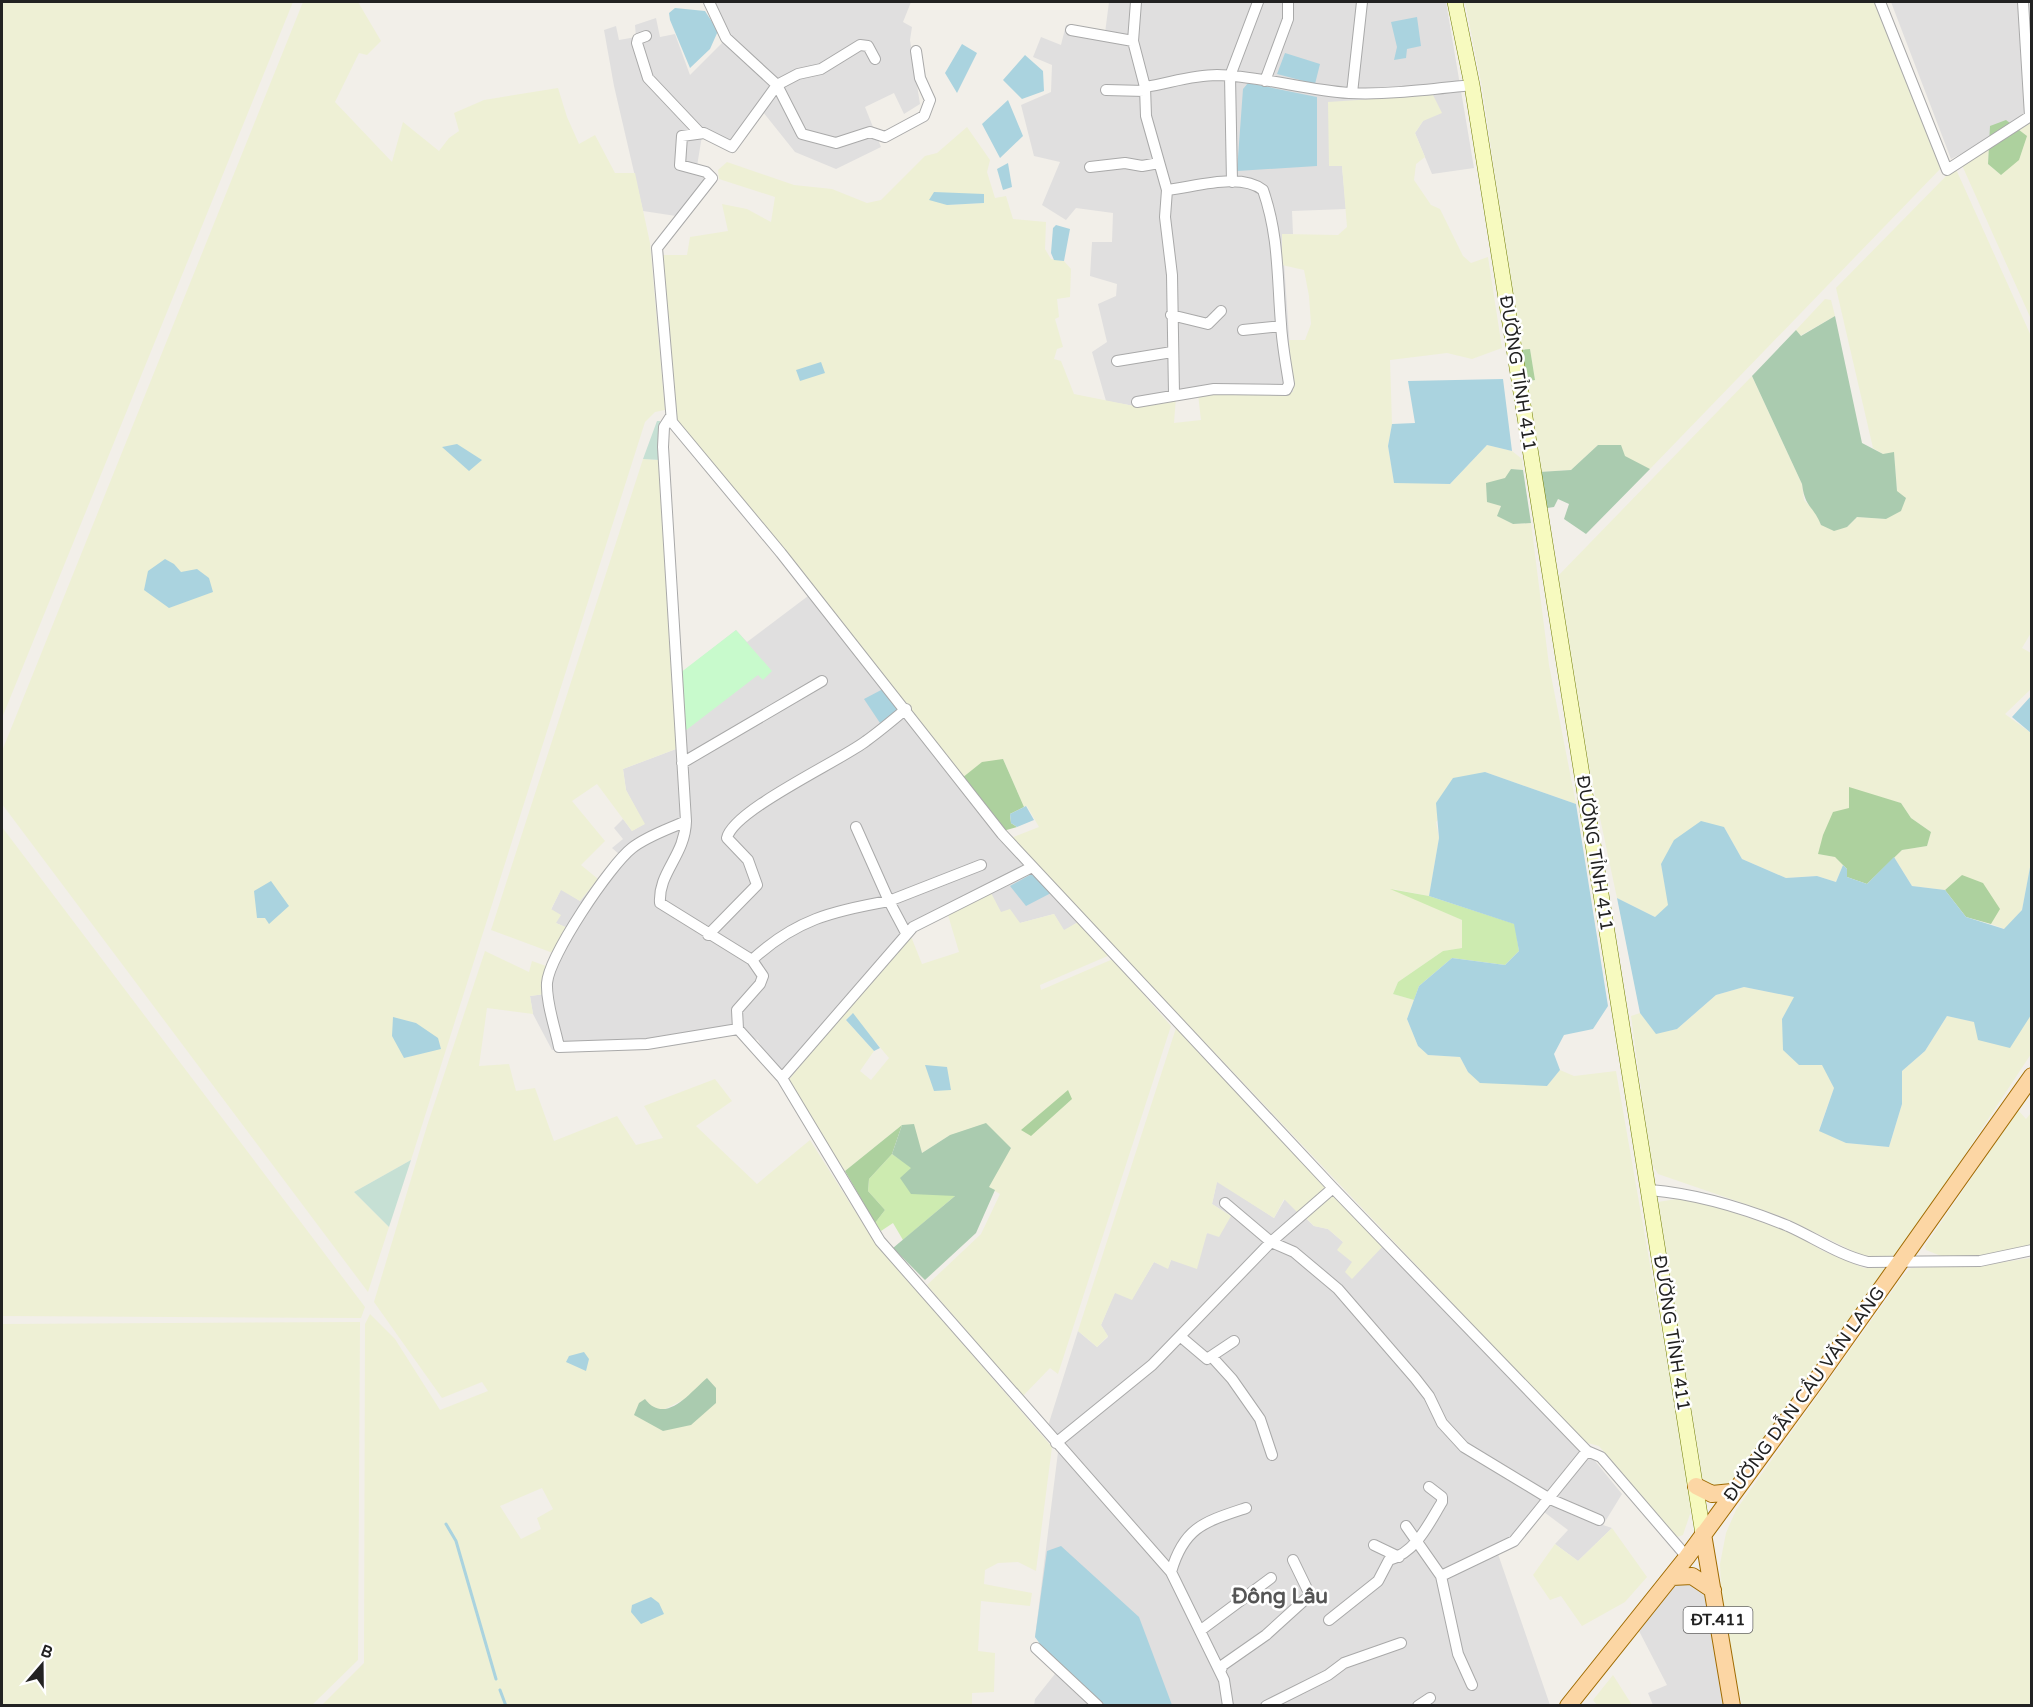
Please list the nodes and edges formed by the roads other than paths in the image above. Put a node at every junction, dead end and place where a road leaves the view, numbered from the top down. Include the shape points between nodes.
1 (709, 2) edge
2 (1136, 2) edge
3 (1258, 2) edge
4 (1288, 2) edge
5 (1362, 2) edge
6 (1455, 2) edge
7 (1880, 2) edge
8 (2023, 2) edge
9 (1071, 30) dead end
10 (646, 36) dead end
11 (1133, 41) junction
12 (916, 51) dead end
13 (875, 59) dead end
14 (1230, 76) junction
15 (1265, 81) junction
16 (777, 85) junction
17 (1472, 85) junction
18 (1145, 89) junction
19 (1106, 90) dead end
20 (1352, 93) junction
21 (2031, 116) edge
22 (700, 133) junction
23 (1160, 163) junction
24 (1090, 167) dead end
25 (1232, 182) junction
26 (1167, 190) junction
27 (1221, 311) dead end
28 (1171, 315) junction
29 (1281, 326) junction
30 (1243, 330) dead end
31 (1172, 352) junction
32 (1117, 361) dead end
33 (1174, 394) junction
34 (1137, 402) dead end
35 (670, 416) junction
36 (822, 681) dead end
37 (906, 709) junction
38 (682, 764) junction
39 (686, 821) junction
40 (856, 826) dead end
41 (981, 865) dead end
42 (1032, 867) junction
43 (888, 901) junction
44 (906, 933) junction
45 (708, 935) junction
46 (752, 960) junction
47 (738, 1029) junction
48 (2031, 1076) edge
49 (782, 1078) junction
50 (1333, 1188) junction
51 (1650, 1190) junction
52 (1225, 1203) dead end
53 (1271, 1242) junction
54 (2031, 1250) edge
55 (1900, 1262) junction
56 (1181, 1337) junction
57 (1234, 1341) dead end
58 (1212, 1357) junction
59 (1056, 1443) junction
60 (1587, 1451) junction
61 (1272, 1455) dead end
62 (1696, 1486) junction
63 (1429, 1487) dead end
64 (1732, 1492) junction
65 (1550, 1499) junction
66 (1246, 1508) dead end
67 (1599, 1520) dead end
68 (1406, 1526) dead end
69 (1703, 1534) junction
70 (1417, 1542) junction
71 (1374, 1545) dead end
72 (1399, 1557) junction
73 (1687, 1557) junction
74 (1293, 1560) dead end
75 (1171, 1572) junction
76 (1441, 1576) junction
77 (1672, 1577) junction
78 (1271, 1578) dead end
79 (1713, 1590) junction
80 (1329, 1620) dead end
81 (1201, 1630) junction
82 (1401, 1643) dead end
83 (1036, 1648) dead end
84 (1221, 1672) junction
85 (1472, 1685) dead end
86 (1430, 1698) dead end
87 (1097, 1705) edge
88 (1228, 1706) edge
89 (1266, 1706) edge
90 (1418, 1706) edge
91 (1568, 1706) edge
92 (1732, 1706) edge

1 - 16 street via 726,38
2 - 11 street
3 - 14 street
4 - 15 street via 1288,19
5 - 20 street
6 - 17 main road, ĐƯỜNG TỈNH 411 / ĐT.411
7 - 21 street via 1947,170
8 - 21 street
9 - 11 street
10 - 22 street via 637,43 648,78
11 - 18 street
12 - 16 street via 929,109 924,116 885,137 870,132 836,143 807,137 796,127
13 - 16 street via 868,46 860,45 822,69
14 - 15 street
14 - 18 street via 1189,76
14 - 25 street
15 - 20 street
16 - 22 street via 732,147
17 - 20 street
17 - 51 main road, ĐƯỜNG TỈNH 411 / ĐT.411
18 - 19 street
18 - 23 street via 1146,116
22 - 35 street via 682,136 680,165 706,172 712,178 657,248
23 - 24 street
23 - 26 street
25 - 26 street
25 - 29 street via 1249,183 1263,190 1278,251
26 - 28 street
27 - 28 street via 1208,324
28 - 31 street
29 - 30 street
29 - 33 street via 1286,390 1214,389
31 - 32 street
31 - 33 street
33 - 34 street
35 - 37 street
35 - 38 street via 664,427 663,447
36 - 38 street
37 - 42 street
37 - 45 street via 866,742 755,809 729,832 727,838 748,860 757,885
38 - 39 street
39 - 45 street via 686,838 659,888 660,903
39 - 47 street via 633,847 573,926 552,964 547,985 559,1047 646,1044
40 - 43 street
41 - 43 street
42 - 44 street
42 - 50 street
43 - 44 street
43 - 46 street via 827,915 793,928
44 - 49 street
45 - 46 street
46 - 47 street via 763,976 737,1010
47 - 49 street
48 - 55 main road, ĐƯỜNG DẪN CẦU VĂN LANG
49 - 59 street via 880,1241
50 - 53 street
50 - 60 street
51 - 55 street via 1691,1194 1778,1222 1853,1258
51 - 62 main road, ĐƯỜNG TỈNH 411 / ĐT.411
52 - 53 street
53 - 56 street
53 - 65 street via 1294,1252 1338,1289 1415,1378 1442,1423 1464,1447
54 - 55 street via 1980,1261
55 - 64 main road, ĐƯỜNG DẪN CẦU VĂN LANG
56 - 58 street via 1203,1357
56 - 59 street
57 - 58 street
58 - 61 street via 1260,1419
59 - 75 street
60 - 65 street
60 - 73 street via 1601,1457
62 - 64 main road via 1712,1494
62 - 69 main road, ĐƯỜNG TỈNH 411 / ĐT.411
63 - 70 street via 1442,1497 1442,1502
64 - 69 main road, ĐƯỜNG DẪN CẦU VĂN LANG
65 - 67 street
65 - 76 street via 1514,1541
66 - 75 street via 1188,1535 1178,1547
68 - 70 street
69 - 73 main road, ĐƯỜNG DẪN CẦU VĂN LANG
69 - 79 main road, ĐƯỜNG TỈNH 411 / ĐT.411
70 - 72 street
70 - 76 street
71 - 72 street
72 - 80 street via 1389,1560 1378,1581
73 - 77 main road, ĐƯỜNG DẪN CẦU VĂN LANG
74 - 84 street via 1310,1595 1266,1635 1223,1665
75 - 81 street
76 - 85 street via 1458,1654
77 - 79 main road via 1692,1576
77 - 91 main road, ĐƯỜNG DẪN CẦU VĂN LANG
78 - 81 street
79 - 92 main road, ĐƯỜNG TỈNH 411 / ĐT.411
81 - 84 street
82 - 89 street via 1344,1663
83 - 87 street
84 - 88 street
86 - 90 street

